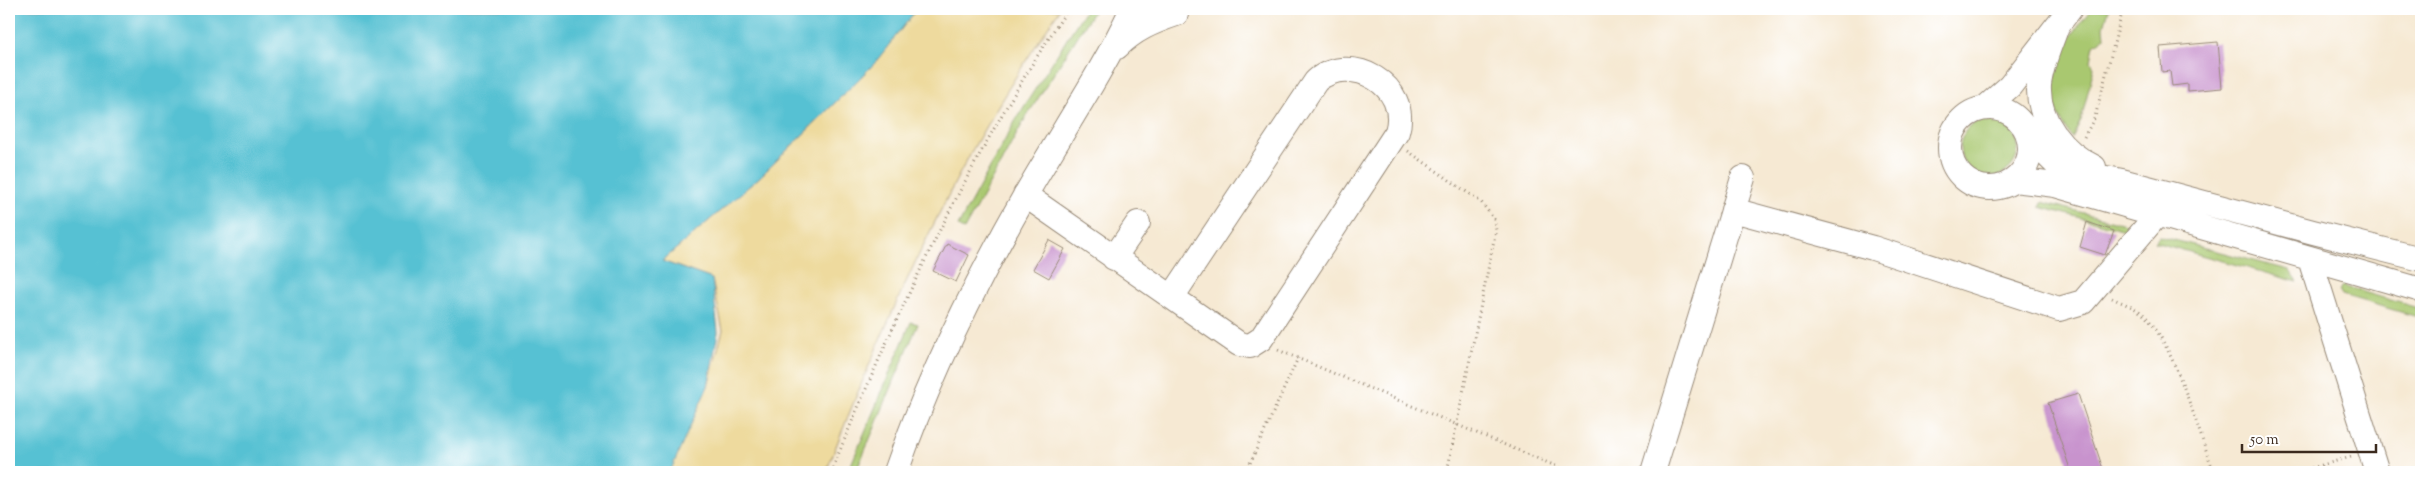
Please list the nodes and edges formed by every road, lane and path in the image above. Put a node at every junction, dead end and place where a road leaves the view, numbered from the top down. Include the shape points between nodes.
1 (1068, 9) edge
2 (1132, 9) edge
3 (2124, 9) edge
4 (1177, 10) edge
5 (2063, 18) edge
6 (1108, 55) junction
7 (1985, 108) junction
8 (2030, 138) junction
9 (1391, 139) junction
10 (2070, 153) junction
11 (1743, 178) dead end
12 (2014, 180) junction
13 (2122, 181) junction
14 (1025, 196) junction
15 (1733, 210) junction
16 (2157, 215) junction
17 (1138, 222) dead end
18 (1114, 258) junction
19 (2310, 259) junction
20 (2421, 259) edge
21 (2095, 289) junction
22 (2421, 290) edge
23 (1172, 297) junction
24 (1261, 339) junction
25 (1298, 358) junction
26 (1456, 424) junction
27 (2374, 462) edge
28 (832, 472) edge
29 (896, 472) edge
30 (1246, 472) edge
31 (1447, 472) edge
32 (1570, 472) edge
33 (1653, 472) edge
34 (2214, 472) edge
35 (2297, 472) edge

1 - 28 path via 996,126 945,218 879,356
2 - 6 street
3 - 10 path via 2095,117
4 - 6 street via 1128,36
5 - 7 street via 2010,86
5 - 10 street via 2043,64 2039,87 2051,130
6 - 14 street
7 - 8 street via 1996,107 2014,115
7 - 12 street via 1974,111 1955,127 1950,144 1952,162 1958,173 1979,186 1997,187
8 - 12 street via 2028,162
8 - 13 street via 2062,167
9 - 23 street via 1397,132 1399,118 1396,102 1385,85 1376,77 1353,69 1324,74 1310,89
9 - 24 street
9 - 26 path via 1481,202 1494,219 1495,241
10 - 13 street
11 - 15 street
12 - 16 street via 2055,186
13 - 20 street
14 - 18 street
14 - 29 street via 956,328
15 - 21 street via 1873,248 2059,308 2083,302
15 - 33 street
16 - 19 street
16 - 21 street
17 - 18 street
18 - 23 street
19 - 22 street
19 - 27 street
21 - 34 path via 2145,315 2156,330 2170,354
23 - 24 street via 1239,344 1250,346
24 - 25 path via 1270,347
25 - 26 path
25 - 30 path
26 - 31 path
26 - 32 path
27 - 35 path

